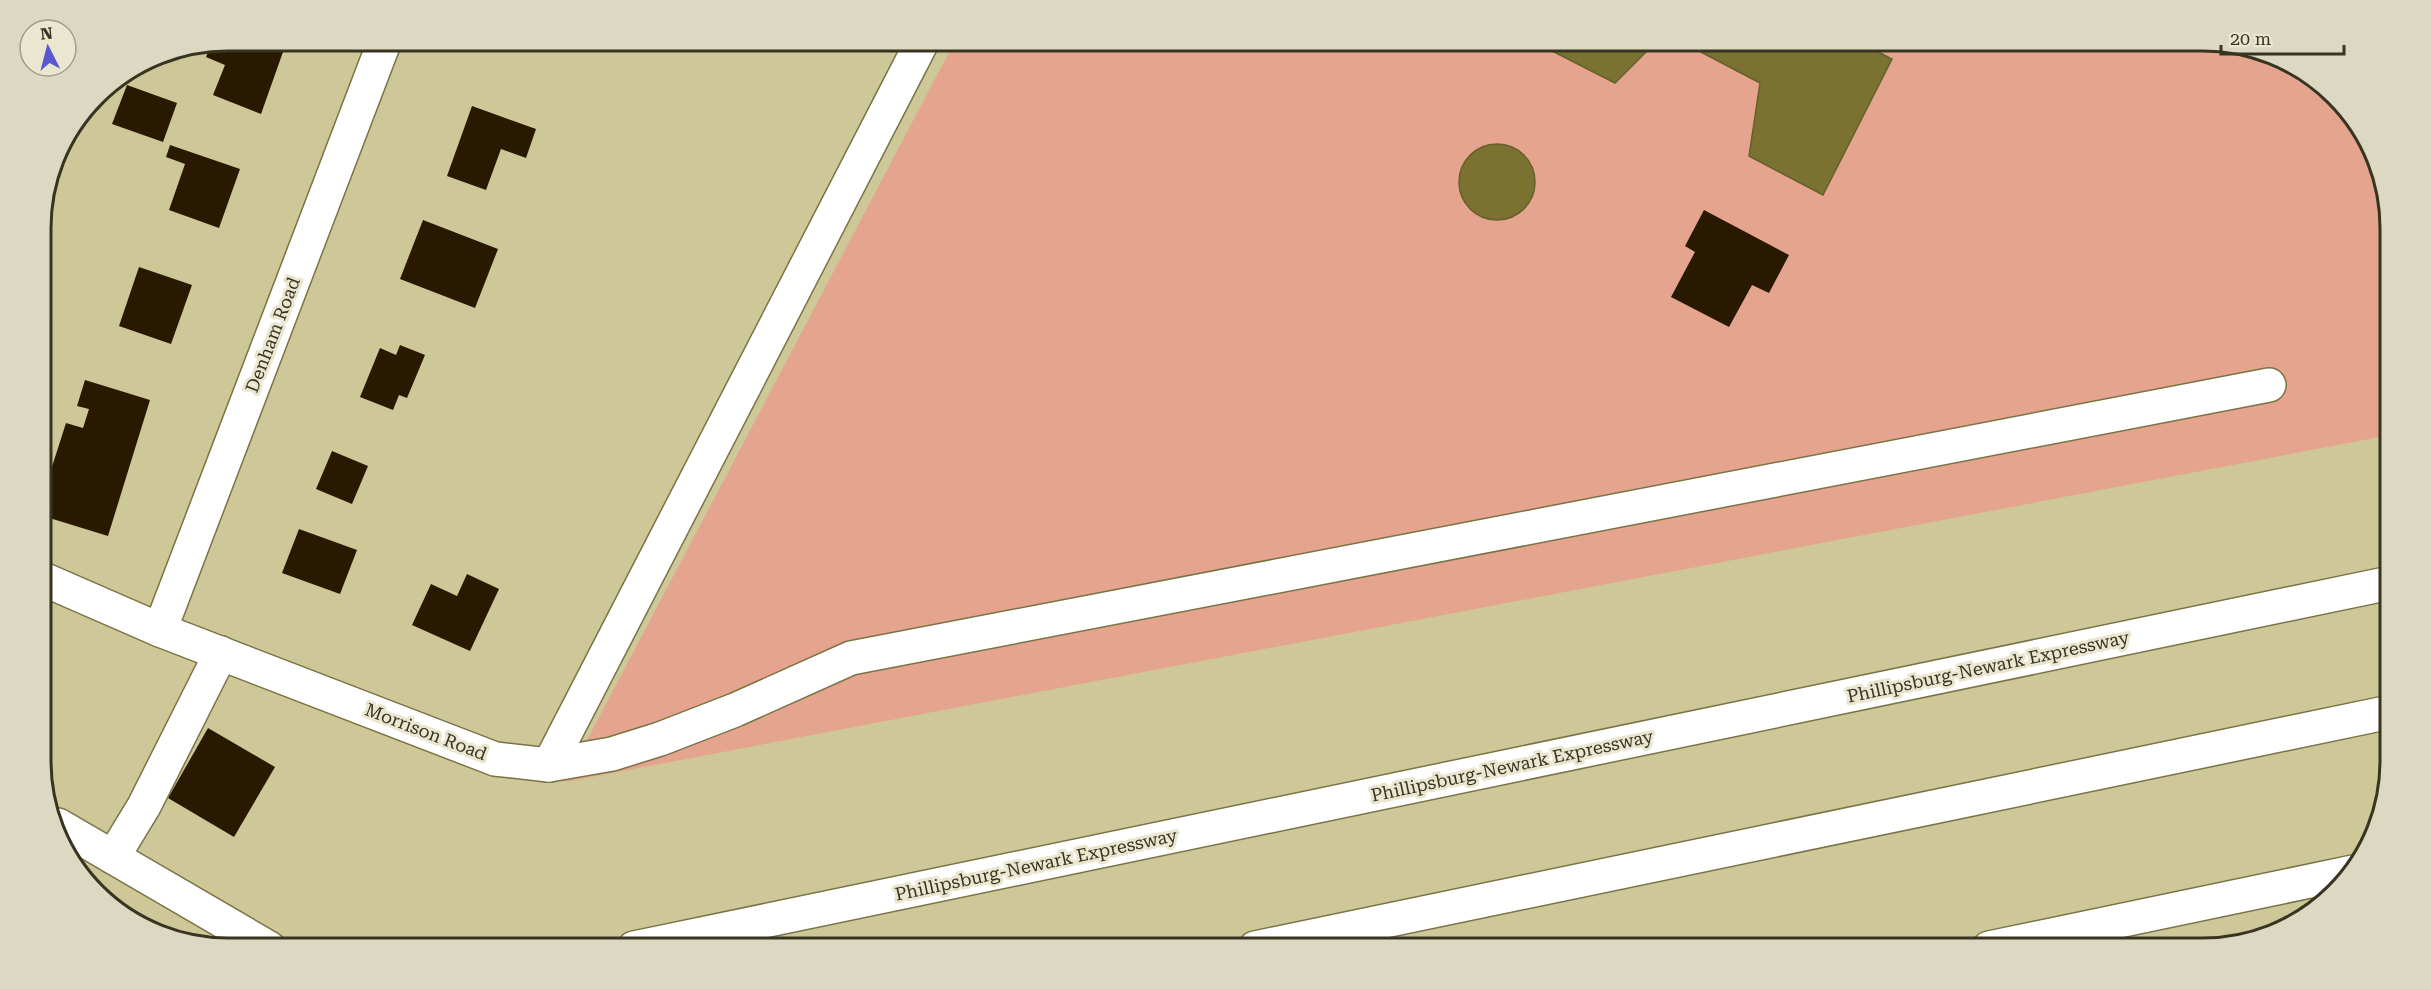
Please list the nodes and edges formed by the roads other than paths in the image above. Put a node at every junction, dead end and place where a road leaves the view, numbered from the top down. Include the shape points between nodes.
1 (382, 51) edge
2 (917, 51) edge
3 (2269, 385) dead end
4 (51, 582) edge
5 (2380, 586) edge
6 (160, 630) junction
7 (221, 653) junction
8 (2380, 714) edge
9 (549, 765) junction
10 (65, 829) edge
11 (113, 858) junction
12 (2336, 876) edge
13 (252, 938) edge
14 (682, 938) edge
15 (1303, 938) edge
16 (2038, 938) edge

1 - 6 main road, Denham Road
2 - 9 main road
3 - 9 main road, Morrison Road via 851,658 660,739 612,754
4 - 6 main road, Morrison Road
5 - 14 main road, Phillipsburg-Newark Expressway
6 - 7 main road, Morrison Road
7 - 9 main road, Morrison Road via 495,759
7 - 11 main road via 157,781
8 - 15 main road
10 - 11 main road
11 - 13 main road
12 - 16 main road

